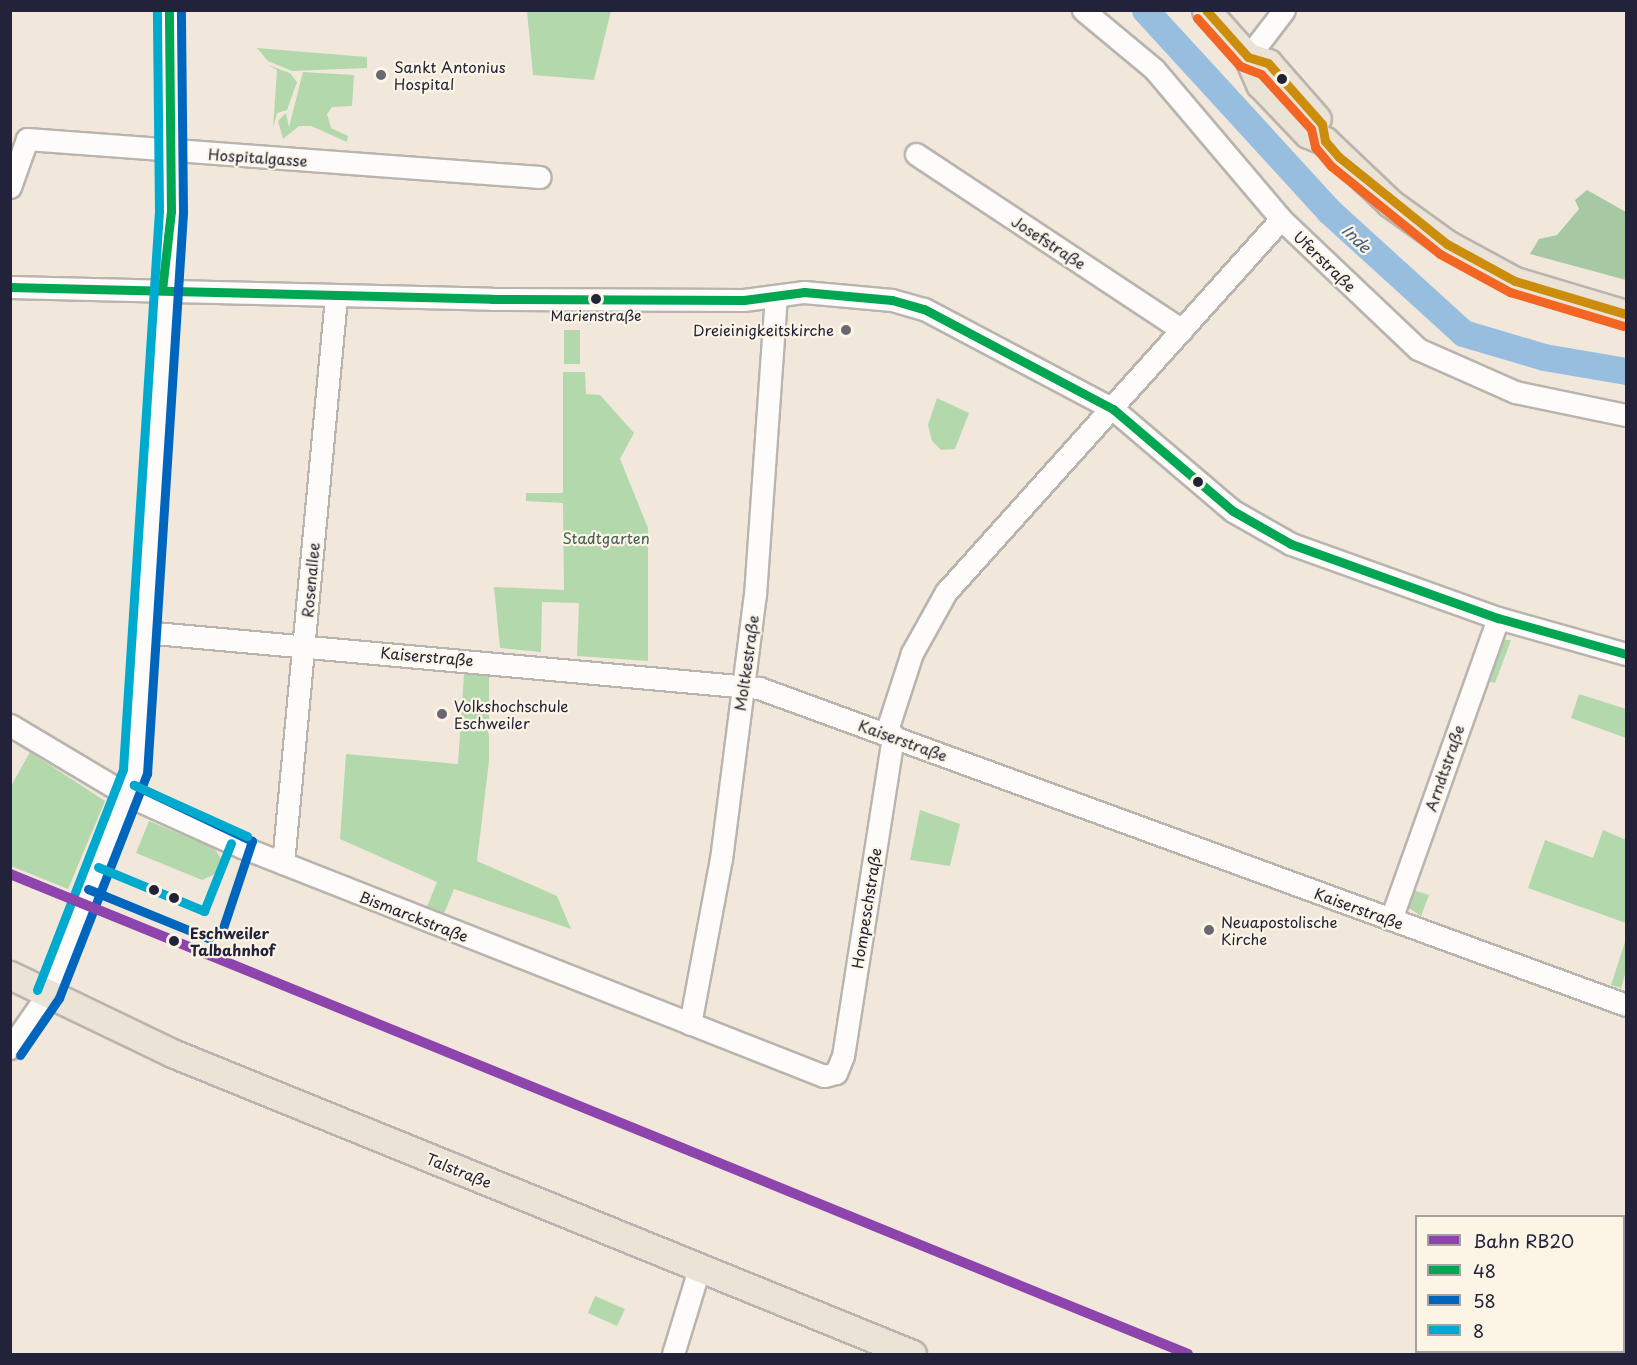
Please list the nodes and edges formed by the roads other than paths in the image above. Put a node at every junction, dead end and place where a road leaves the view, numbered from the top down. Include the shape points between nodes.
1 (169, 10) edge
2 (1083, 10) edge
3 (1206, 10) edge
4 (1284, 10) edge
5 (1248, 57) junction
6 (170, 152) junction
7 (916, 154) dead end
8 (540, 177) dead end
9 (10, 187) edge
10 (1281, 219) junction
11 (10, 287) edge
12 (162, 290) junction
13 (336, 297) junction
14 (776, 298) junction
15 (1626, 314) edge
16 (1182, 330) junction
17 (1113, 409) junction
18 (1626, 415) edge
19 (1498, 618) junction
20 (143, 632) junction
21 (303, 646) junction
22 (1626, 654) edge
23 (744, 686) junction
24 (10, 725) edge
25 (889, 734) junction
26 (129, 796) junction
27 (283, 863) junction
28 (1391, 919) junction
29 (10, 975) edge
30 (48, 994) junction
31 (1626, 1005) edge
32 (690, 1024) junction
33 (10, 1048) edge
34 (831, 1076) joint
35 (699, 1269) junction
36 (674, 1354) edge
37 (912, 1354) edge

1 - 6 street
2 - 10 street, Uferstraße via 1154,69
3 - 5 main road
4 - 5 street
5 - 15 main road via 1260,84 1308,134 1325,141 1390,203 1446,244 1515,281
6 - 8 street, Hospitalgasse
6 - 9 street, Hospitalgasse via 27,139
6 - 12 street
7 - 16 street, Josefstraße
10 - 16 street, Hompeschstraße
10 - 18 street, Uferstraße via 1418,350 1515,392
11 - 12 street
12 - 13 street
12 - 20 street
13 - 14 street
13 - 21 street, Rosenallee
14 - 17 street via 820,292 924,309
14 - 23 street, Moltkestraße
16 - 17 street, Hompeschstraße
17 - 19 street via 1233,511 1291,544
17 - 25 street, Hompeschstraße via 946,592 912,653
19 - 22 street
19 - 28 street, Arndtstraße
20 - 21 street, Kaiserstraße
20 - 26 street
21 - 23 street, Kaiserstraße
21 - 27 street, Rosenallee
23 - 25 street, Kaiserstraße
23 - 32 street, Moltkestraße via 720,859
24 - 26 street, Bismarckstraße
25 - 28 street, Kaiserstraße
25 - 34 street, Hompeschstraße via 843,1056
26 - 27 street, Bismarckstraße
26 - 30 street via 81,903
27 - 32 street, Bismarckstraße
28 - 31 street, Kaiserstraße
29 - 30 main road, Talstraße
30 - 33 street
30 - 35 main road, Talstraße via 172,1053
32 - 34 street, Bismarckstraße via 816,1075
35 - 36 street
35 - 37 main road, Talstraße

